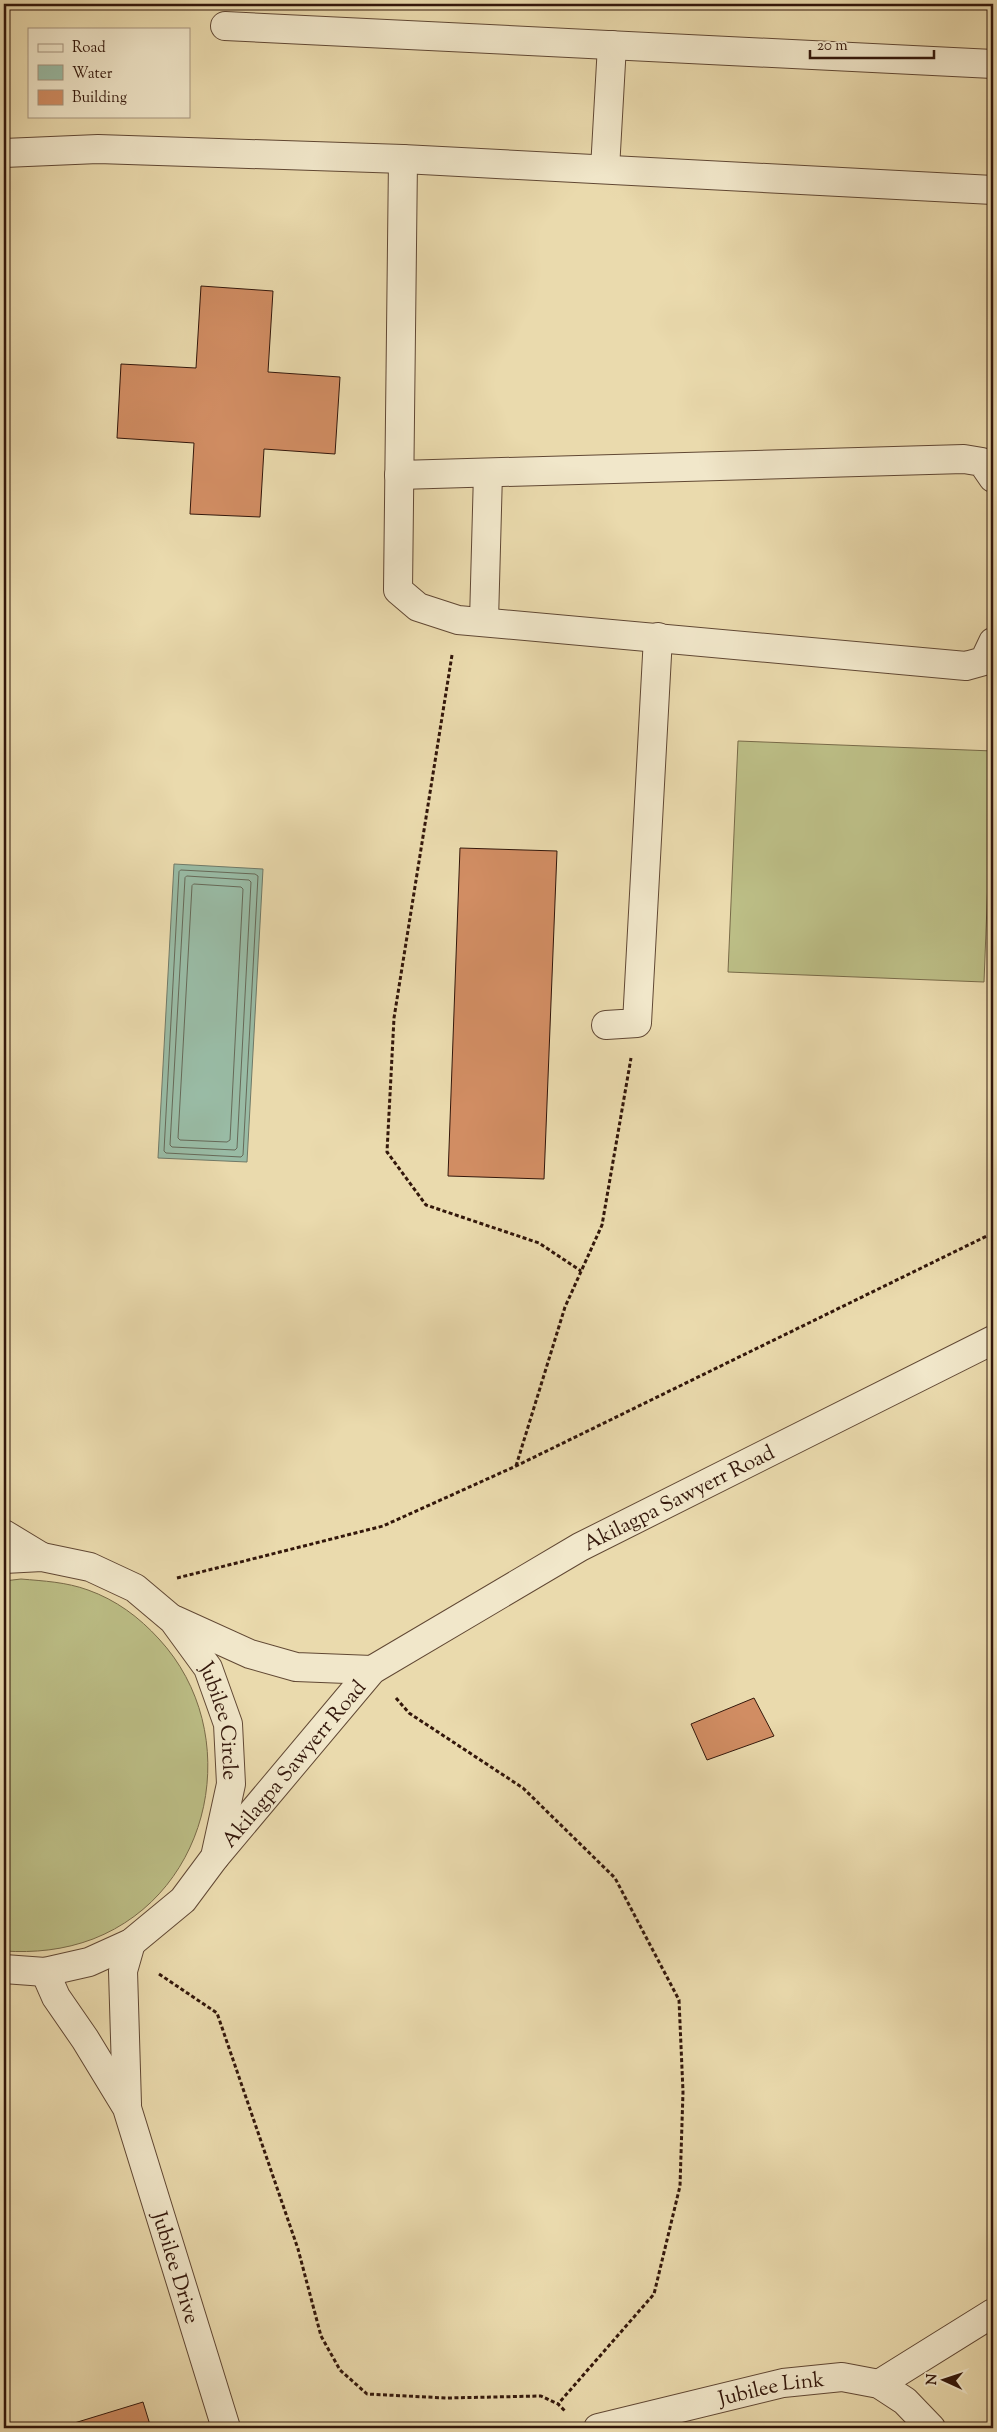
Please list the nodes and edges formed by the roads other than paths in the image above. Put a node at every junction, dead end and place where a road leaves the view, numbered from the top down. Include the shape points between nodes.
1 (225, 26) dead end
2 (612, 45) junction
3 (993, 64) edge
4 (4, 153) edge
5 (404, 159) junction
6 (605, 169) junction
7 (993, 190) edge
8 (488, 473) junction
9 (399, 476) junction
10 (993, 478) edge
11 (471, 620) junction
12 (658, 637) junction
13 (993, 642) edge
14 (606, 1025) dead end
15 (993, 1340) edge
16 (4, 1534) edge
17 (42, 1557) junction
18 (4, 1559) edge
19 (173, 1620) junction
20 (372, 1670) junction
21 (215, 1857) junction
22 (130, 1943) junction
23 (4, 1970) edge
24 (44, 1972) junction
25 (127, 2108) junction
26 (993, 2313) edge
27 (879, 2384) junction
28 (226, 2428) edge
29 (598, 2428) edge
30 (931, 2428) edge

1 - 2 street
2 - 3 street
2 - 6 street
4 - 5 street via 98,150
5 - 6 street
5 - 9 street
6 - 7 street
8 - 9 street
8 - 10 street via 964,459 982,462
8 - 11 street
9 - 11 street via 398,590 418,607
11 - 12 street
12 - 13 street via 966,666 984,660
12 - 14 street via 637,1023
15 - 20 street, Akilagpa Sawyerr Road via 580,1547
16 - 17 street
17 - 18 street, Jubilee Circle
17 - 19 street, Jubilee Circle via 90,1568 135,1588
19 - 20 street, Akilagpa Sawyerr Road via 250,1654 296,1667
19 - 21 street, Jubilee Circle via 208,1668 228,1724 231,1784
20 - 21 street, Akilagpa Sawyerr Road
21 - 22 street, Jubilee Circle via 183,1900
22 - 24 street, Jubilee Circle via 89,1962
22 - 25 street, Jubilee Drive via 123,1971
23 - 24 street, Jubilee Circle
24 - 25 street, Jubilee Drive via 56,1998
25 - 28 street, Jubilee Drive
26 - 27 street
27 - 29 street, Jubilee Link via 842,2377 783,2383
27 - 30 street, Jubilee Link via 905,2401

